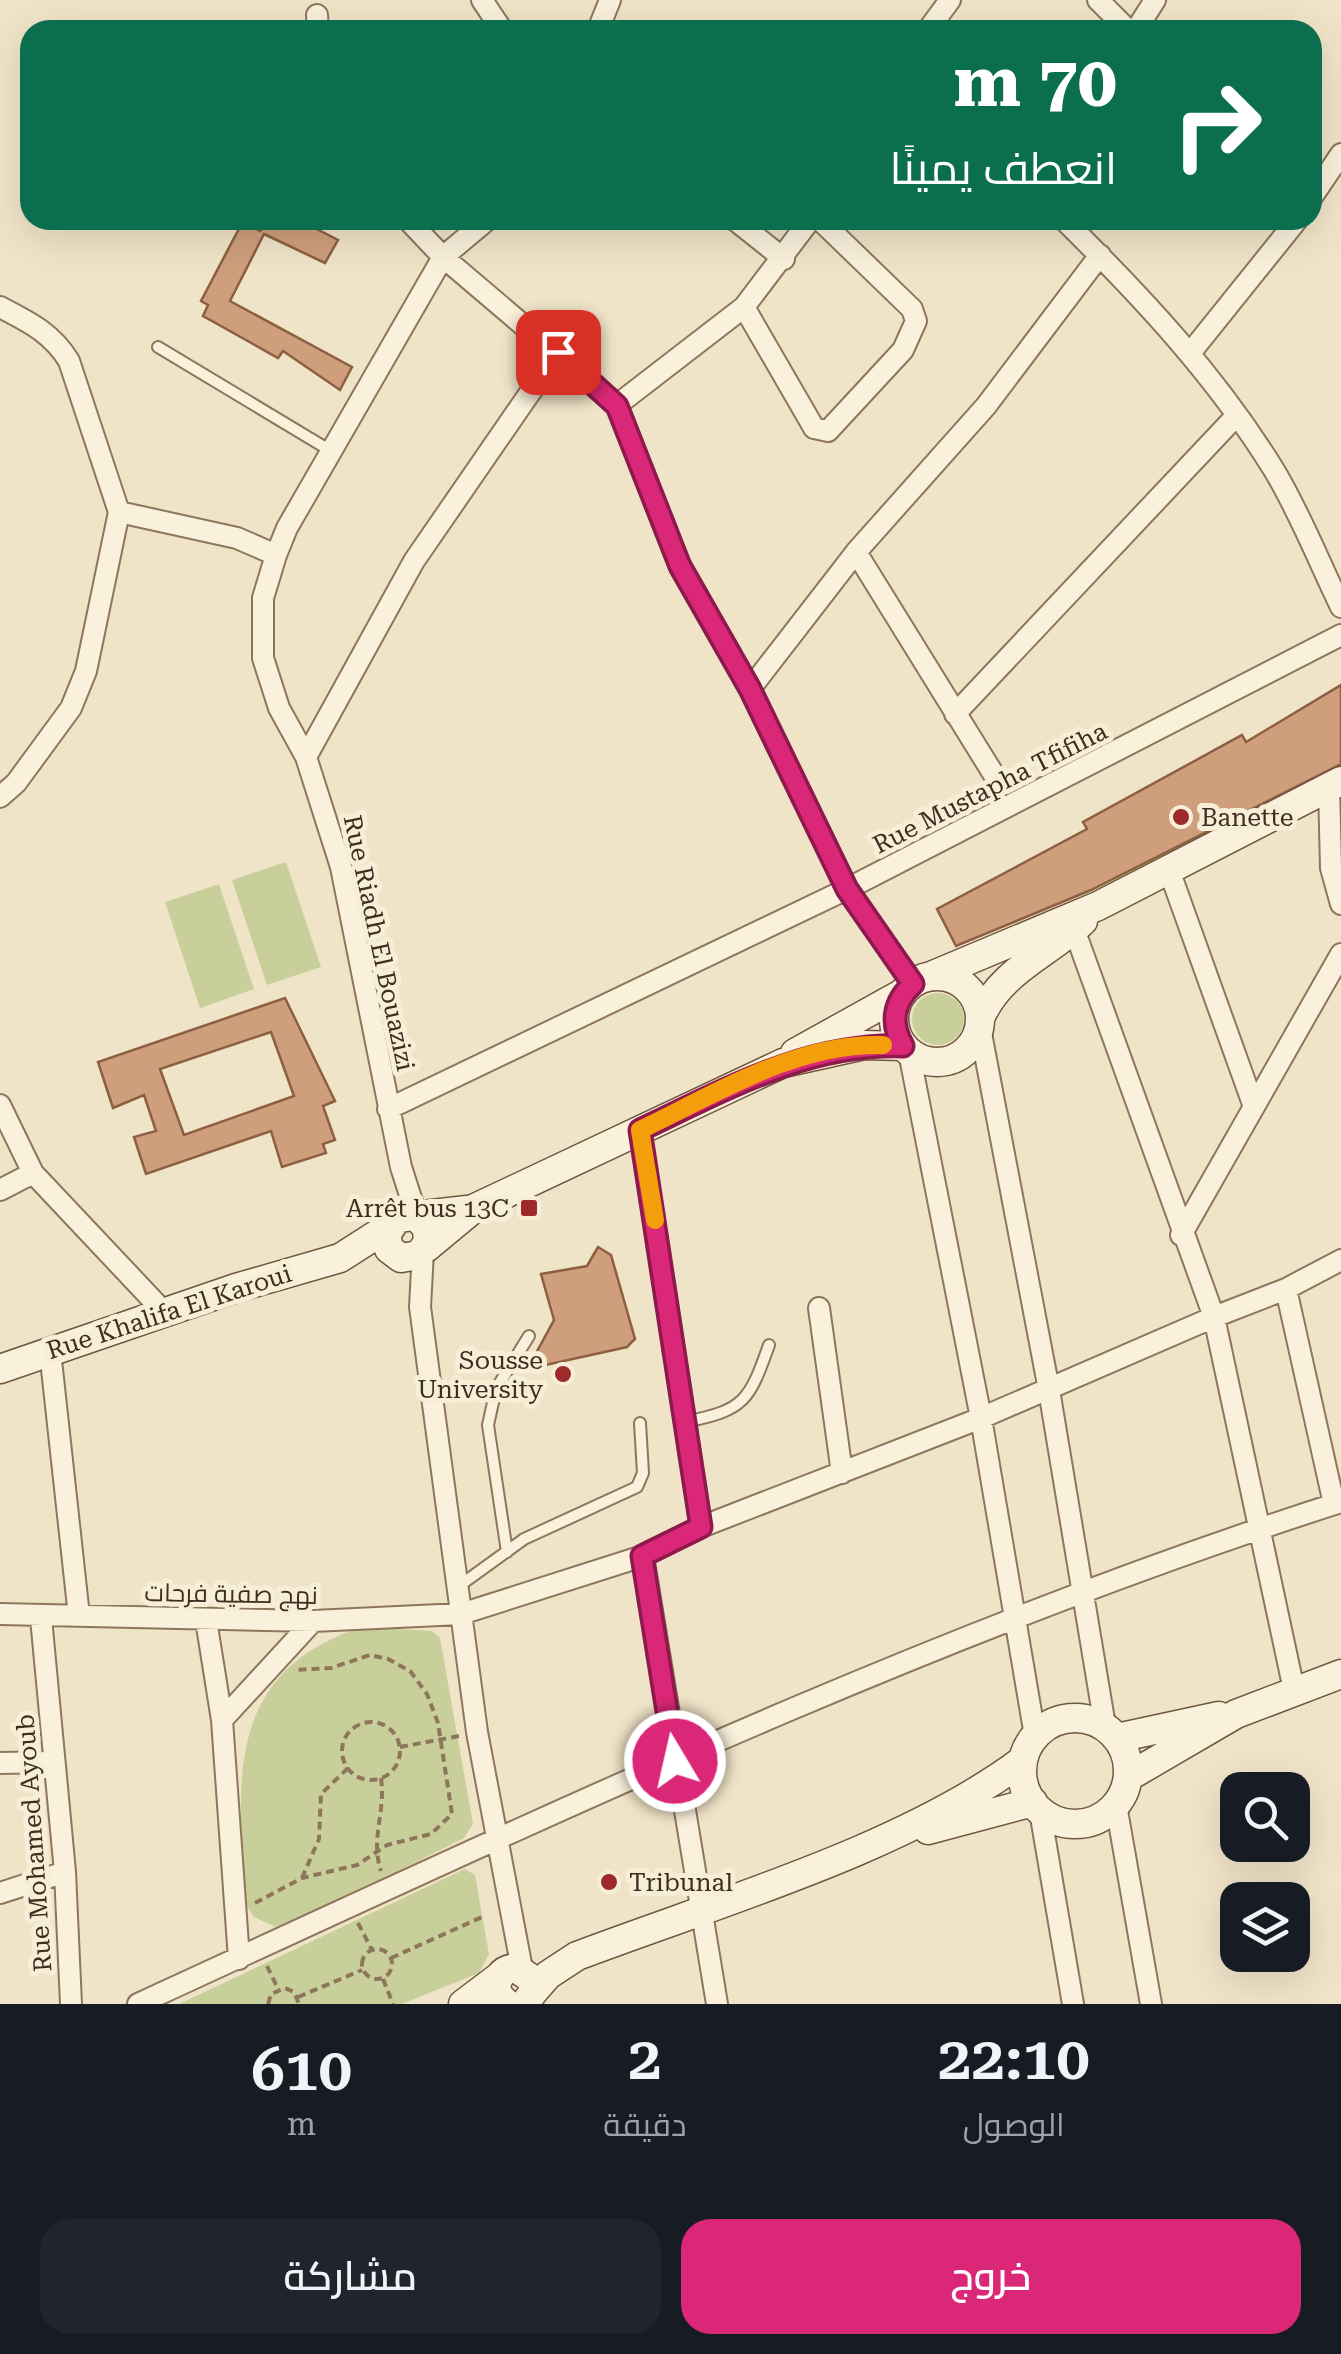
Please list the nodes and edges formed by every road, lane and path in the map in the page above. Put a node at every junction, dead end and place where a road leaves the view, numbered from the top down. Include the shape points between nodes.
1 (1098, 0) edge
2 (1118, 20) edge
3 (1341, 154) edge
4 (1322, 182) edge
5 (417, 230) edge
6 (475, 230) edge
7 (748, 230) edge
8 (803, 230) edge
9 (830, 230) edge
10 (1074, 230) edge
11 (1288, 230) edge
12 (1100, 255) junction
13 (442, 257) junction
14 (784, 258) junction
15 (0, 307) edge
16 (744, 307) junction
17 (158, 347) dead end
18 (558, 352) junction
19 (1191, 352) junction
20 (617, 406) junction
21 (1237, 416) junction
22 (332, 452) junction
23 (119, 512) junction
24 (856, 552) junction
25 (276, 555) junction
26 (1341, 607) edge
27 (1341, 635) edge
28 (750, 689) junction
29 (955, 714) junction
30 (306, 757) junction
31 (998, 784) dead end
32 (1335, 784) edge
33 (0, 797) edge
34 (1168, 870) junction
35 (847, 889) junction
36 (1341, 904) edge
37 (1098, 906) junction
38 (1074, 930) junction
39 (1341, 954) edge
40 (915, 984) junction
41 (980, 1022) junction
42 (906, 1049) junction
43 (783, 1063) junction
44 (1252, 1104) junction
45 (0, 1106) edge
46 (388, 1109) junction
47 (640, 1130) junction
48 (33, 1172) junction
49 (0, 1190) edge
50 (473, 1209) junction
51 (398, 1223) junction
52 (1181, 1234) junction
53 (416, 1252) junction
54 (340, 1258) junction
55 (1341, 1260) edge
56 (1286, 1289) junction
57 (819, 1308) dead end
58 (164, 1312) junction
59 (1214, 1317) junction
60 (529, 1336) dead end
61 (769, 1344) dead end
62 (50, 1351) junction
63 (0, 1369) edge
64 (1049, 1390) junction
65 (981, 1418) junction
66 (686, 1422) junction
67 (640, 1423) dead end
68 (842, 1473) junction
69 (1338, 1503) edge
70 (701, 1527) junction
71 (1262, 1527) junction
72 (507, 1552) junction
73 (642, 1556) junction
74 (458, 1587) junction
75 (1083, 1594) junction
76 (0, 1614) edge
77 (461, 1614) junction
78 (79, 1616) junction
79 (41, 1618) junction
80 (206, 1620) junction
81 (1014, 1620) junction
82 (313, 1621) junction
83 (274, 1661) junction
84 (1341, 1674) edge
85 (1294, 1690) junction
86 (1236, 1714) junction
87 (222, 1720) junction
88 (476, 1732) junction
89 (1111, 1732) junction
90 (439, 1739) junction
91 (400, 1746) junction
92 (1029, 1748) junction
93 (675, 1761) junction
94 (54, 1762) junction
95 (0, 1763) edge
96 (348, 1768) junction
97 (1128, 1776) junction
98 (381, 1778) junction
99 (1116, 1805) junction
100 (1037, 1807) junction
101 (878, 1841) junction
102 (495, 1843) junction
103 (375, 1854) junction
104 (65, 1872) junction
105 (302, 1878) junction
106 (389, 1892) junction
107 (0, 1893) edge
108 (236, 1908) junction
109 (352, 1908) junction
110 (702, 1909) junction
111 (482, 1917) dead end
112 (260, 1950) junction
113 (372, 1950) junction
114 (391, 1958) junction
115 (239, 1959) junction
116 (362, 1970) junction
117 (383, 1978) junction
118 (278, 1989) junction
119 (515, 1994) edge
120 (298, 1997) junction
121 (71, 2004) edge
122 (138, 2004) edge
123 (268, 2004) edge
124 (299, 2004) edge
125 (393, 2004) edge
126 (463, 2004) edge
127 (717, 2004) edge
128 (1073, 2004) edge
129 (1151, 2004) edge

1 - 2 street
3 - 4 street
5 - 13 street
6 - 13 street
7 - 14 street
8 - 14 street
9 - 16 street via 916,321 902,350 828,432 809,421
10 - 12 street
11 - 19 street
12 - 19 street
12 - 24 street via 986,406
13 - 18 street
13 - 22 street, Rue Riadh El Bouazizi
14 - 16 street
15 - 23 street via 41,328 69,361
16 - 20 street
17 - 22 lane
18 - 20 street
18 - 30 street via 414,561
19 - 21 street
20 - 28 street via 680,566
21 - 26 street via 1276,473
21 - 29 street
22 - 25 street, Rue Riadh El Bouazizi
23 - 25 street via 237,538
23 - 33 street via 86,671 71,708
24 - 28 street
24 - 29 street
25 - 30 street, Rue Riadh El Bouazizi via 263,598 263,658 279,708
27 - 35 street, Rue Mustapha Tfifiha
28 - 35 street
29 - 31 street
30 - 46 street, Rue Riadh El Bouazizi via 341,867
32 - 34 main road
32 - 36 street via 1330,868
34 - 37 main road
34 - 44 street
35 - 40 street
35 - 46 street, Rue Mustapha Tfifiha
37 - 38 main road
37 - 40 main road, Rue Khalifa El Karoui
38 - 41 main road via 1012,974 990,996
38 - 52 street
39 - 44 street
40 - 41 main road via 958,981 978,1002
40 - 42 main road via 894,1020
40 - 43 main road, Rue Khalifa El Karoui
41 - 42 main road via 964,1053 951,1060 936,1063
41 - 64 street
42 - 43 main road, Rue Khalifa El Karoui via 864,1045
42 - 65 street
43 - 47 main road, Rue Khalifa El Karoui
44 - 52 street
45 - 48 street
46 - 51 street, Rue Riadh El Bouazizi via 401,1167
47 - 50 main road, Rue Khalifa El Karoui
47 - 66 street
48 - 49 street
48 - 58 street
50 - 51 main road, Rue Khalifa El Karoui
50 - 53 main road, Rue Khalifa El Karoui
51 - 53 main road via 390,1249
51 - 53 main road via 429,1234
51 - 54 main road, Rue Khalifa El Karoui
52 - 59 street
53 - 54 main road, Rue Khalifa El Karoui
53 - 74 street
54 - 58 main road, Rue Khalifa El Karoui
55 - 56 street, نهج صفية فرحات
56 - 59 street, نهج صفية فرحات
56 - 69 street
57 - 68 street
58 - 62 main road, Rue Khalifa El Karoui
59 - 64 street, نهج صفية فرحات
59 - 71 street
60 - 72 lane via 489,1406
61 - 66 lane via 752,1392 730,1413
62 - 63 main road, Rue Khalifa El Karoui
62 - 78 street
64 - 65 street, نهج صفية فرحات
64 - 75 street
65 - 68 street, نهج صفية فرحات
65 - 81 street
66 - 70 street
67 - 72 lane via 643,1472 637,1488
68 - 70 street, نهج صفية فرحات
69 - 71 street
70 - 73 street, نهج صفية فرحات
71 - 75 street
71 - 85 street
72 - 74 lane
73 - 77 street, نهج صفية فرحات
73 - 93 street
74 - 77 street
75 - 81 street
75 - 89 street
76 - 79 street, نهج صفية فرحات
77 - 82 street, نهج صفية فرحات
77 - 88 street
78 - 79 street, نهج صفية فرحات
78 - 80 street, نهج صفية فرحات
79 - 94 street, Rue Mohamed Ayoub
80 - 82 street, نهج صفية فرحات
80 - 87 street
81 - 92 street
81 - 93 street
82 - 83 street
83 - 87 street
83 - 90 path via 296,1670 388,1658 427,1694
84 - 85 main road
85 - 86 main road
86 - 89 main road
86 - 97 main road
87 - 108 street
88 - 90 path
88 - 102 street
89 - 92 main road via 1085,1718 1063,1719
89 - 97 main road via 1126,1756
90 - 91 path
90 - 103 path via 452,1814 432,1834
91 - 96 path via 385,1725 356,1726 344,1741
91 - 98 path via 396,1767
92 - 100 main road via 1023,1782
92 - 101 main road via 978,1792
93 - 102 street
93 - 110 street
94 - 95 street
94 - 104 street, Rue Mohamed Ayoub
96 - 98 path via 363,1779
96 - 105 path via 321,1794 319,1840
97 - 99 main road
98 - 103 path via 384,1809
99 - 100 main road via 1079,1824 1058,1821
99 - 129 street
100 - 101 main road
100 - 128 street
101 - 110 main road
102 - 106 street
102 - 119 street
103 - 105 path
103 - 106 path
104 - 107 street
104 - 121 street, Rue Mohamed Ayoub
105 - 108 path
106 - 109 street
108 - 115 street
109 - 112 street
109 - 113 path
110 - 119 main road via 578,1956
110 - 127 street
111 - 114 path
112 - 115 street
112 - 118 path
113 - 114 path
113 - 116 path
114 - 117 path
115 - 122 street
116 - 117 path via 373,1980
116 - 120 path
117 - 125 path
118 - 120 path
118 - 123 path
119 - 126 main road
120 - 124 path

